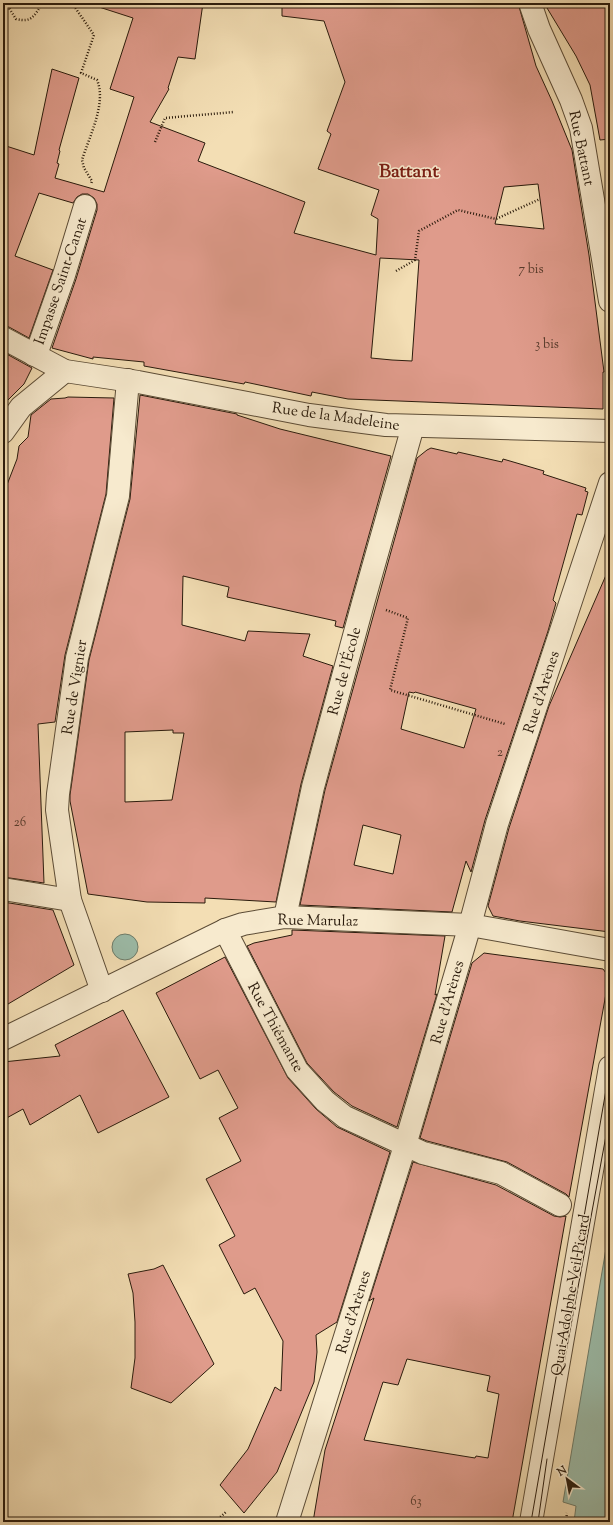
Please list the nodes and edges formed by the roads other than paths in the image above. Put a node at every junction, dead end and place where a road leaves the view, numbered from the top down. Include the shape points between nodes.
1 (530, 3) edge
2 (88, 197) road end
3 (610, 301) edge
4 (3, 338) edge
5 (34, 355) junction
6 (65, 371) junction
7 (128, 380) junction
8 (413, 426) junction
9 (610, 431) edge
10 (3, 432) edge
11 (610, 483) edge
12 (3, 889) edge
13 (70, 900) junction
14 (285, 918) junction
15 (470, 925) junction
16 (225, 930) junction
17 (610, 950) edge
18 (102, 991) junction
19 (3, 1039) edge
20 (610, 1067) edge
21 (406, 1145) junction
22 (560, 1204) dead end
23 (287, 1522) edge
24 (531, 1522) edge

1 - 3 street, Rue Battant via 581,128
2 - 5 street, Impasse Saint-Canat via 64,275
4 - 5 street, Rue de la Madeleine
5 - 6 street, Rue de la Madeleine
6 - 7 street, Rue de la Madeleine
6 - 10 street via 21,407
7 - 8 street, Rue de la Madeleine via 309,416
7 - 13 street, Rue de Vignier via 118,496 77,658 58,794
8 - 9 street, Rue de la Madeleine
8 - 14 street, Rue de l'École via 313,787
11 - 15 street, Rue d'Arènes via 497,824
12 - 13 street
13 - 18 street, Rue de Vignier
14 - 15 street, Rue Marulaz
14 - 16 street, Rue Marulaz via 243,924
15 - 17 street, Rue Marulaz
15 - 21 street, Rue d'Arènes
16 - 18 street, Rue Marulaz
16 - 21 street, Rue Thiémante via 297,1070 344,1117
18 - 19 street, Rue Marulaz
20 - 24 street, Quai Adolphe Veil Picard
21 - 22 street, Rue Thiémante via 423,1153 501,1173
21 - 23 street, Rue d'Arènes

